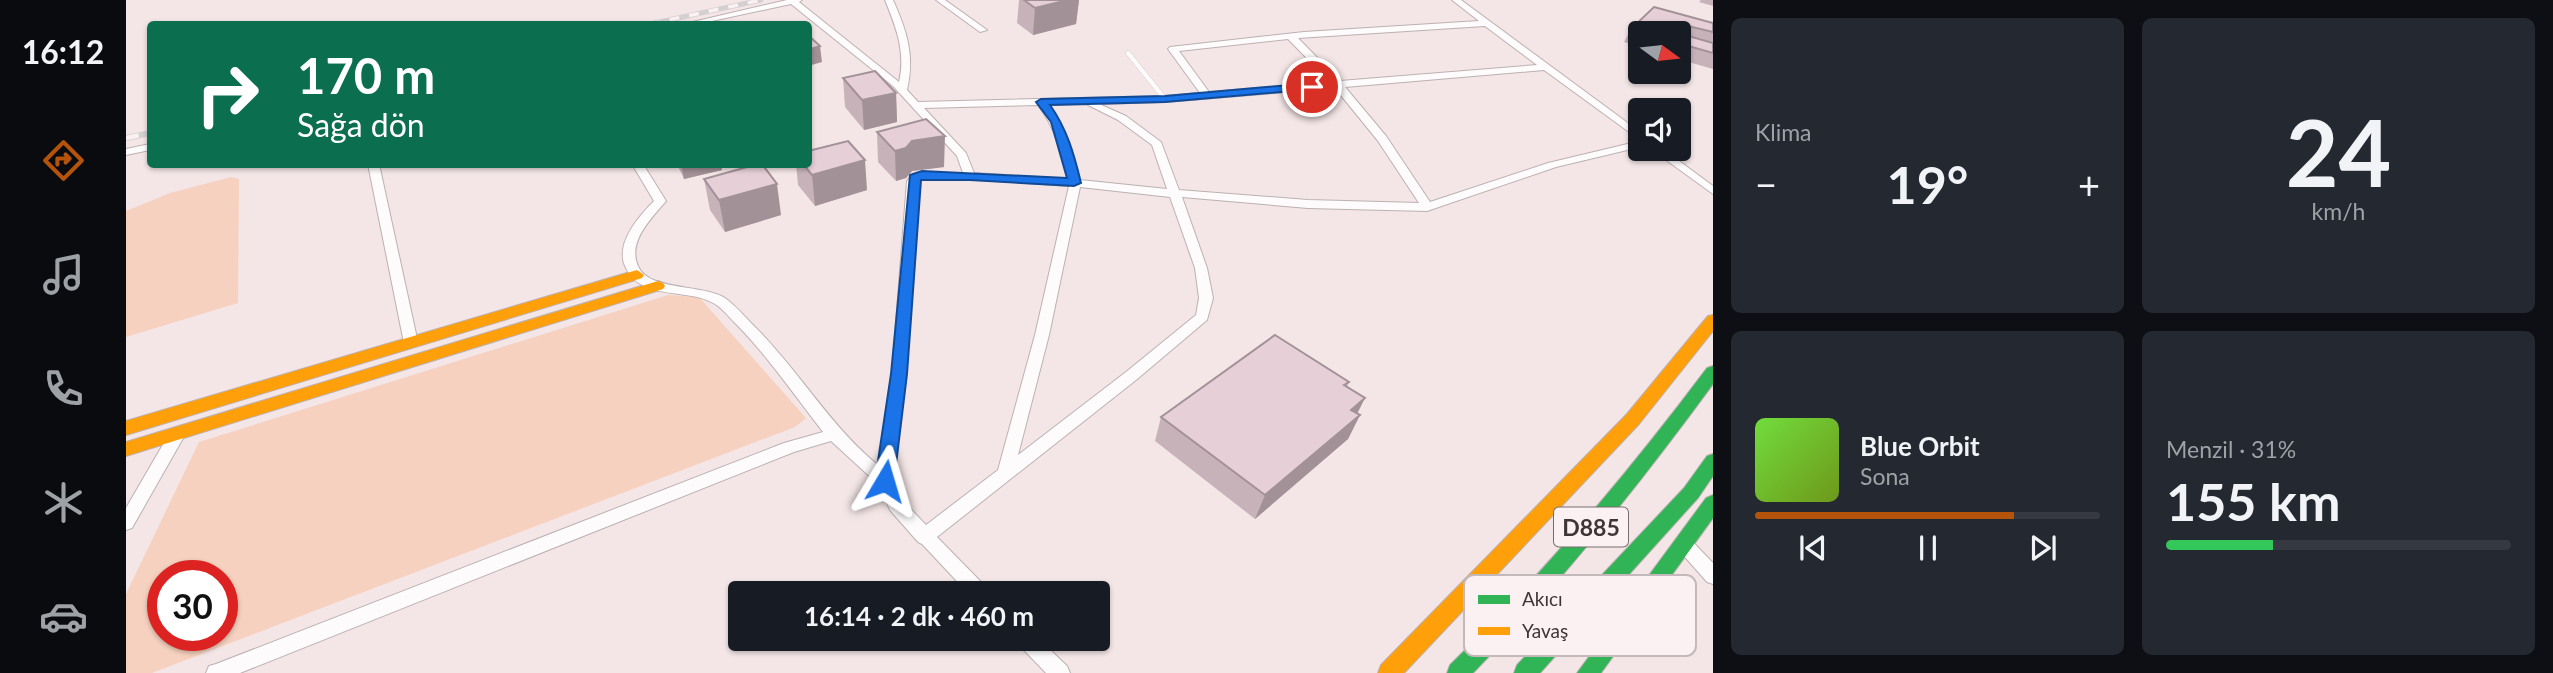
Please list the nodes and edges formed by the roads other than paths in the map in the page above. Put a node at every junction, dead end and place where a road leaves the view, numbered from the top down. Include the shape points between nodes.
1 (889, 0) edge
2 (940, 0) edge
3 (1456, 0) edge
4 (795, 1) edge
5 (702, 21) edge
6 (1486, 23) junction
7 (983, 30) dead end
8 (1291, 37) junction
9 (1128, 53) dead end
10 (1546, 67) junction
11 (1339, 84) junction
12 (902, 90) junction
13 (1207, 96) junction
14 (1165, 99) junction
15 (1086, 100) junction
16 (1041, 102) junction
17 (916, 105) junction
18 (1628, 128) edge
19 (1628, 147) edge
20 (147, 148) edge
21 (126, 152) edge
22 (1672, 161) edge
23 (374, 168) edge
24 (639, 168) edge
25 (970, 176) junction
26 (1074, 183) junction
27 (1713, 191) edge
28 (1174, 194) junction
29 (1427, 207) junction
30 (637, 275) junction
31 (658, 286) junction
32 (1713, 320) edge
33 (411, 343) junction
34 (1713, 372) edge
35 (126, 428) edge
36 (178, 433) junction
37 (836, 435) junction
38 (126, 449) edge
39 (1713, 461) edge
40 (1005, 475) junction
41 (885, 481) junction
42 (1713, 503) edge
43 (126, 523) edge
44 (924, 537) junction
45 (1684, 542) junction
46 (1483, 575) edge
47 (1550, 575) edge
48 (1615, 575) edge
49 (1660, 575) edge
50 (1713, 576) edge
51 (968, 581) edge
52 (1464, 595) edge
53 (1038, 651) edge
54 (1476, 656) edge
55 (1541, 656) edge
56 (1600, 656) edge
57 (216, 673) edge
58 (1060, 673) edge
59 (1389, 673) edge
60 (1458, 673) edge
61 (1525, 673) edge
62 (1588, 673) edge

1 - 12 street via 903,30 907,54 909,71
2 - 7 street
3 - 6 street
4 - 5 street
4 - 12 street
6 - 8 street
6 - 10 street
8 - 11 street
8 - 13 street via 1173,49
9 - 14 lane
10 - 11 street
10 - 18 street
11 - 13 street
11 - 29 street via 1392,150
12 - 17 street
13 - 14 street
14 - 15 street
15 - 16 street
15 - 28 street via 1122,118 1157,144
16 - 17 street
16 - 26 street via 1056,122
17 - 25 street via 962,155
19 - 29 street via 1552,166
20 - 21 street
22 - 27 street
23 - 33 street
24 - 30 street via 660,201 633,236 629,259
25 - 26 street
25 - 41 street via 922,175 913,181 899,374
26 - 28 street
26 - 40 street via 1042,335
28 - 29 street
28 - 40 street via 1201,268 1206,298 1202,317
30 - 31 street
30 - 33 main road
31 - 36 main road
31 - 37 street via 719,300 762,342
32 - 46 main road via 1633,419
33 - 35 main road
34 - 47 main road, D885
36 - 38 main road
36 - 43 street
37 - 41 street
37 - 57 street via 790,447
39 - 48 main road, D885 via 1691,493
40 - 44 street
41 - 44 street via 896,505
42 - 45 main road
44 - 51 street
45 - 49 main road
45 - 50 street
52 - 59 main road
53 - 58 street
54 - 60 main road, D885
55 - 61 main road, D885
56 - 62 main road

